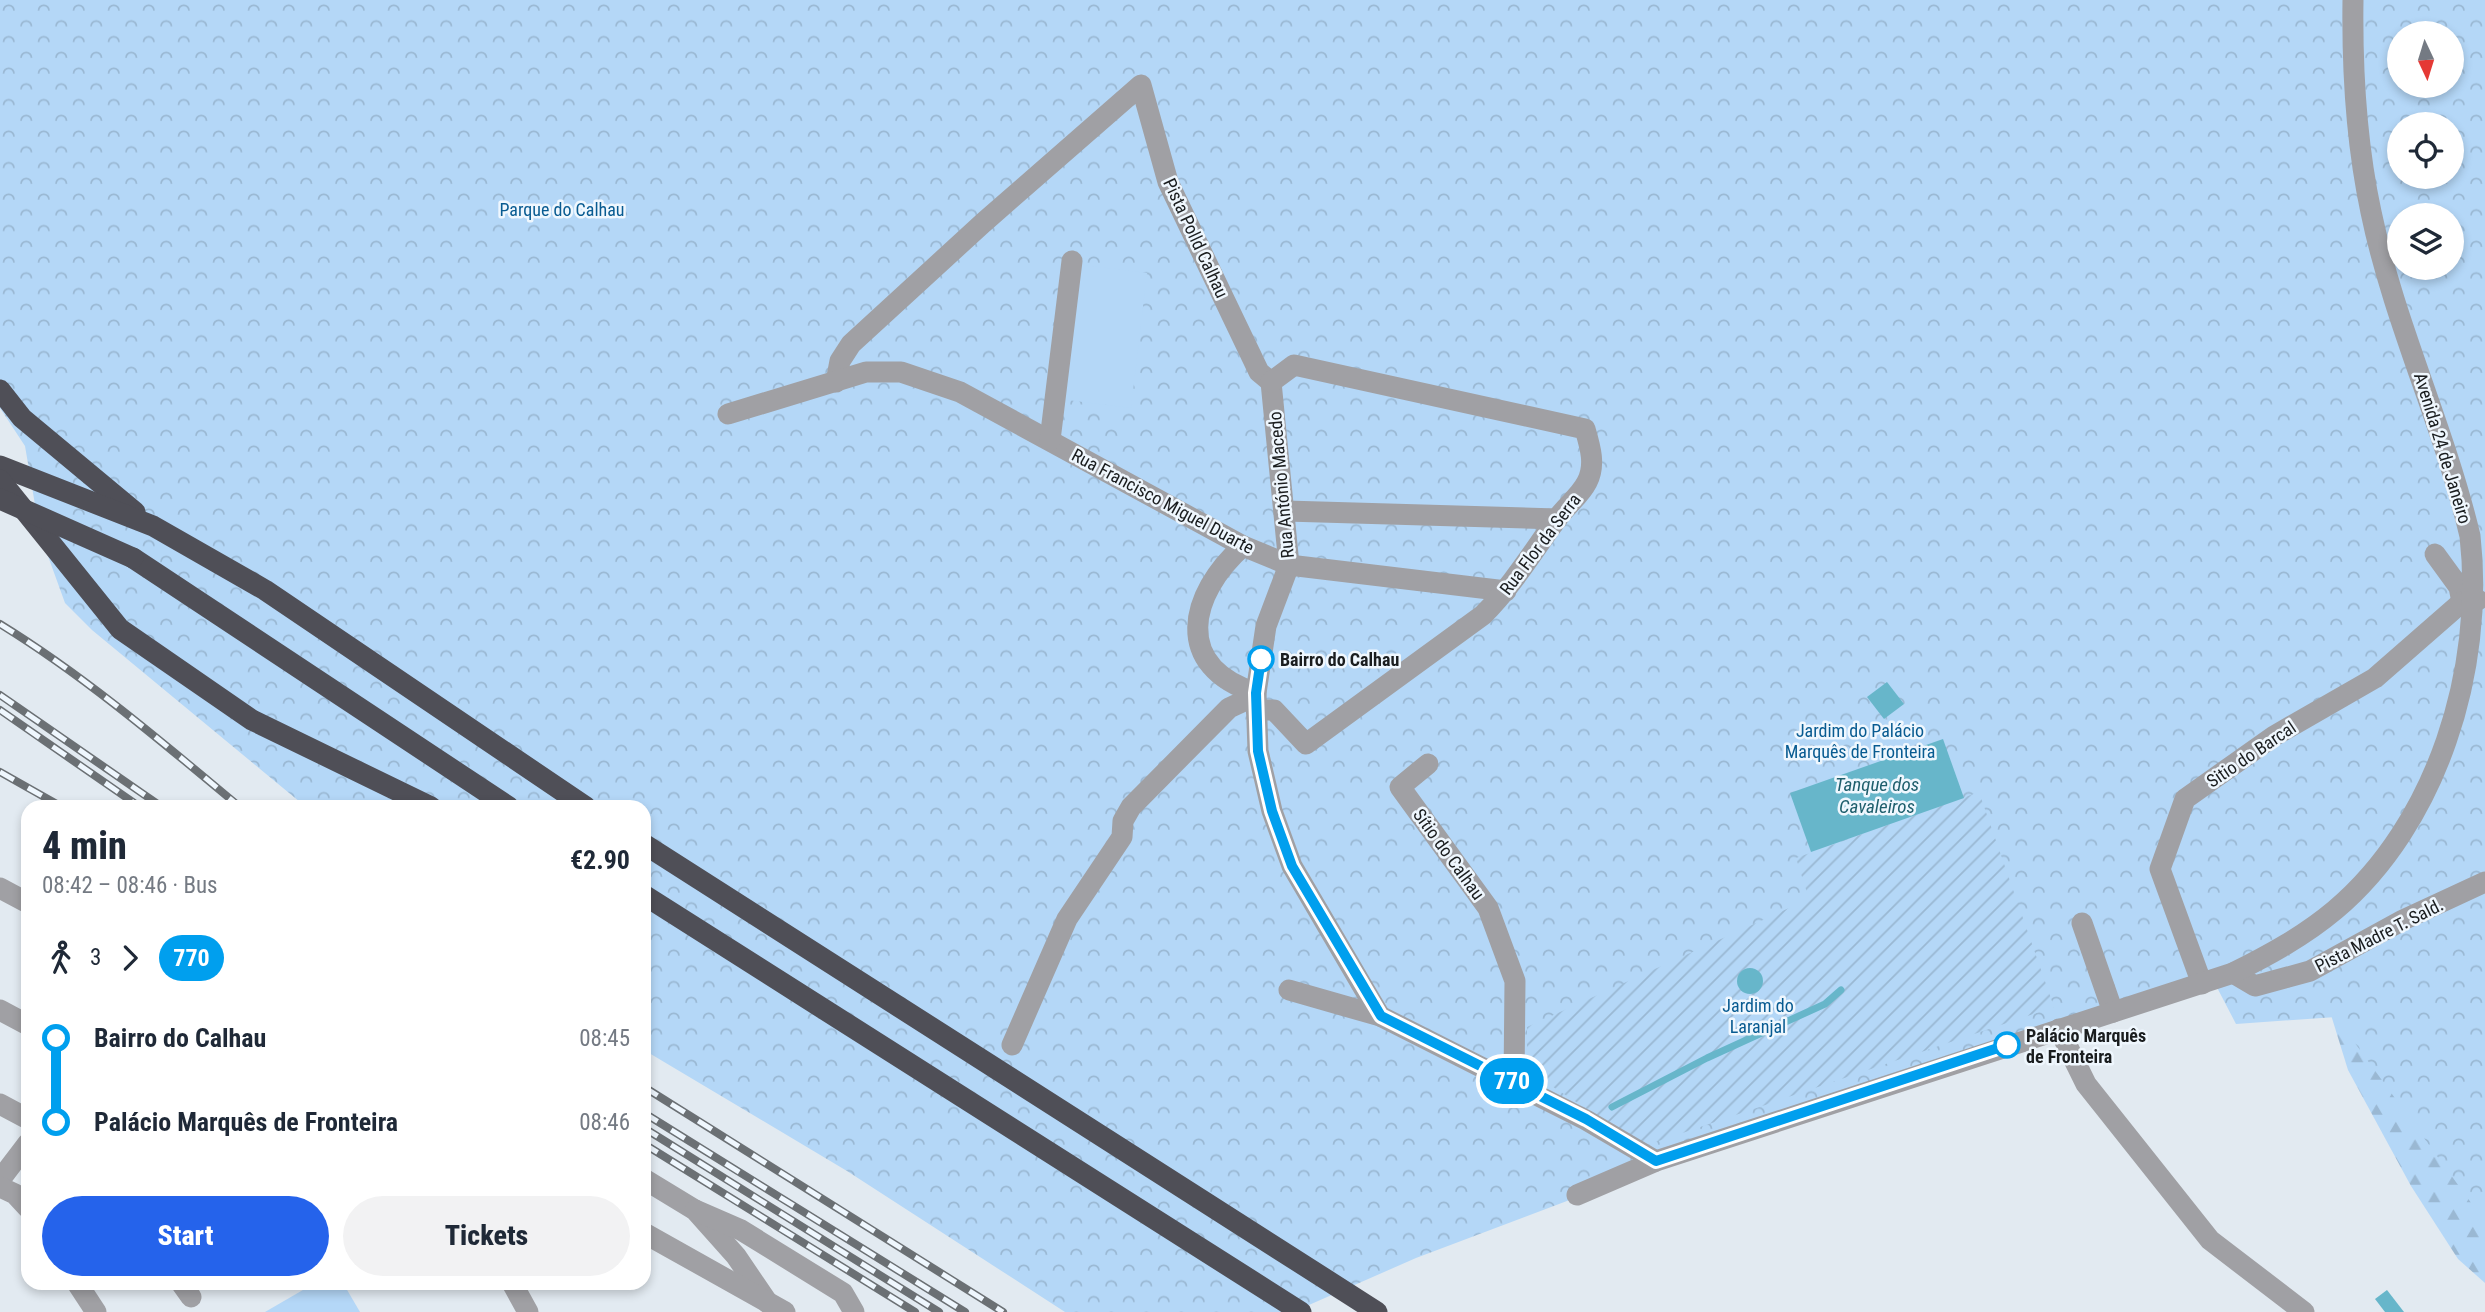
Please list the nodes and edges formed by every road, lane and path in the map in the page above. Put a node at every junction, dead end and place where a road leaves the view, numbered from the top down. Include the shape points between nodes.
1 (2353, 0) edge
2 (1072, 261) dead end
3 (836, 382) junction
4 (1270, 382) junction
5 (0, 390) edge
6 (728, 414) dead end
7 (1050, 440) junction
8 (0, 466) edge
9 (0, 480) edge
10 (0, 499) edge
11 (1286, 511) junction
12 (1557, 519) junction
13 (153, 526) junction
14 (1242, 546) junction
15 (2435, 554) dead end
16 (1289, 565) junction
17 (1506, 591) junction
18 (2470, 601) junction
19 (1256, 701) junction
20 (1428, 764) dead end
21 (417, 800) edge
22 (498, 800) edge
23 (576, 800) edge
24 (651, 848) edge
25 (2485, 882) edge
26 (0, 888) edge
27 (21, 899) edge
28 (651, 900) edge
29 (651, 909) edge
30 (2082, 923) dead end
31 (702, 933) junction
32 (2233, 973) junction
33 (2202, 984) junction
34 (1289, 990) dead end
35 (0, 1010) edge
36 (2113, 1013) junction
37 (1381, 1016) junction
38 (21, 1021) edge
39 (2059, 1029) junction
40 (1012, 1045) dead end
41 (1514, 1082) junction
42 (0, 1104) edge
43 (21, 1115) edge
44 (21, 1152) edge
45 (1656, 1161) junction
46 (0, 1180) edge
47 (651, 1183) edge
48 (0, 1187) edge
49 (1577, 1195) dead end
50 (21, 1200) edge
51 (695, 1210) junction
52 (651, 1237) edge
53 (82, 1290) edge
54 (516, 1290) edge
55 (776, 1308) edge
56 (96, 1312) edge
57 (528, 1312) edge
58 (854, 1312) edge
59 (1301, 1312) edge
60 (1377, 1312) edge
61 (2304, 1312) edge

1 - 18 street, Avenida 24 de Janeiro via 2357,126 2371,214 2471,538
2 - 7 street
3 - 4 street, Pista Polld Calhau via 840,361 851,344 1141,85 1168,182 1259,372
3 - 6 street, Rua Francisco Miguel Duarte
3 - 7 street, Rua Francisco Miguel Duarte via 876,370 901,372 960,392
4 - 11 street, Rua António Macedo
4 - 12 street, Rua Flor da Serra via 1294,365 1585,429 1591,452 1587,482
5 - 13 highway via 22,418
7 - 14 street, Rua Francisco Miguel Duarte
8 - 13 highway
9 - 21 highway via 120,629 252,720
10 - 22 highway, bridge via 133,558
11 - 12 street
11 - 16 street, Rua António Macedo
12 - 17 street, Rua Flor da Serra
13 - 23 highway via 275,597
14 - 16 street, Rua Francisco Miguel Duarte
14 - 19 street via 1211,581 1197,612 1197,633 1202,653
15 - 18 street
16 - 17 street, Rua Francisco Miguel Duarte
16 - 19 street, Rua António Macedo via 1266,626
17 - 19 street, Rua Flor da Serra via 1483,615 1306,744 1274,710
18 - 32 street, Avenida 24 de Janeiro via 2475,647 2459,718 2424,802 2370,877 2335,910 2288,944
18 - 33 street, Sitio do Barcal via 2375,678 2274,736 2185,799 2160,869
19 - 37 street, Rua António Macedo via 1258,751 1272,811 1292,866
19 - 40 street via 1229,709 1130,807 1122,837 1067,919
20 - 41 street, Sítio do Calhau via 1400,787 1488,908 1515,981
24 - 60 highway
25 - 32 street, Pista Madre T. Sald. via 2310,971 2255,986
26 - 27 street
28 - 31 highway
29 - 31 highway
30 - 36 street
31 - 59 highway
32 - 33 street, Avenida 24 de Janeiro
33 - 36 street, Avenida 24 de Janeiro
34 - 37 street
35 - 38 street
36 - 39 street, Avenida 24 de Janeiro
37 - 41 street
39 - 45 street, Avenida 24 de Janeiro
39 - 61 street via 2086,1084 2210,1240
41 - 45 street
42 - 43 street
44 - 46 street
45 - 49 street, Avenida 24 de Janeiro
47 - 51 street
48 - 50 street
51 - 55 street
51 - 58 street via 741,1230 843,1293
52 - 55 street
53 - 56 street
54 - 57 street

